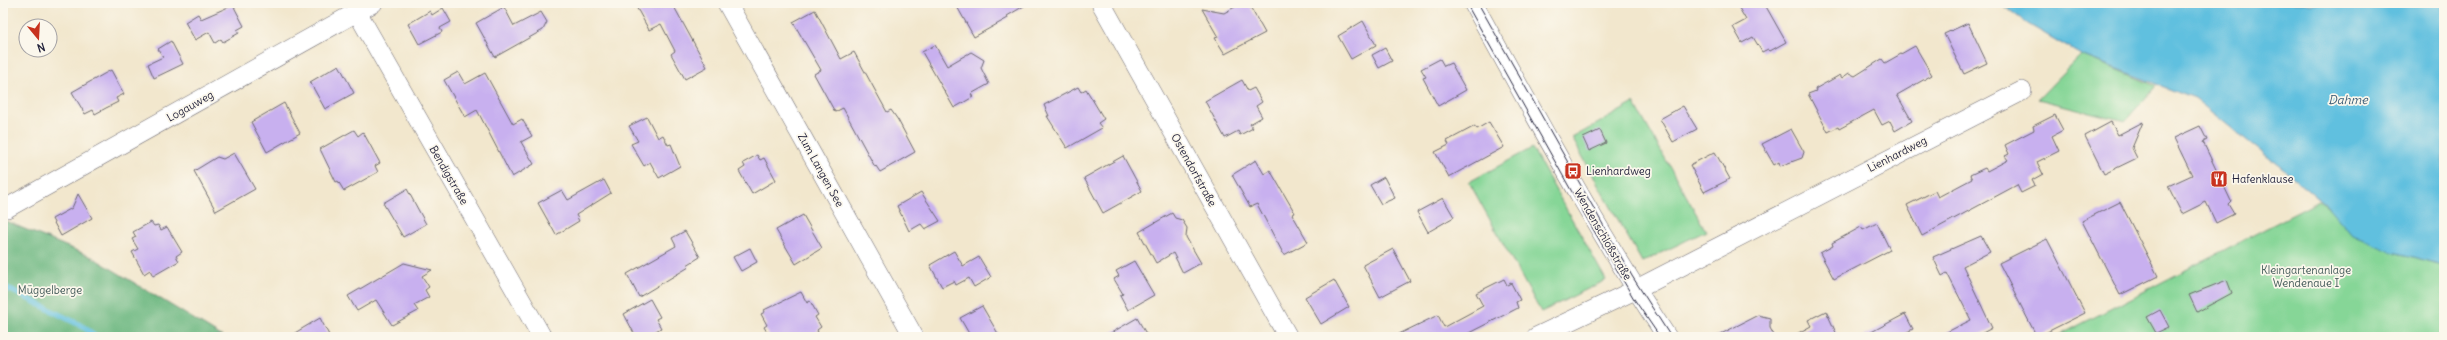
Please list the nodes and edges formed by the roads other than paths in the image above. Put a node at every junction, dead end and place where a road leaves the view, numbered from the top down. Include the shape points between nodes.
1 (374, 3) edge
2 (727, 3) edge
3 (1100, 3) edge
4 (1473, 3) edge
5 (357, 12) junction
6 (2022, 91) dead end
7 (7, 208) dead end
8 (1635, 290) junction
9 (542, 337) edge
10 (914, 337) edge
11 (1288, 337) edge
12 (1536, 337) edge
13 (1667, 337) edge

1 - 5 street, Logauweg
2 - 10 street, Zum Langen See
3 - 11 street, Ostendorfstraße
4 - 8 street, Wendenschloßstraße
5 - 7 street, Logauweg
5 - 9 street, Bendigstraße
6 - 8 street, Lienhardweg
8 - 12 street, Lienhardweg
8 - 13 street, Wendenschloßstraße

